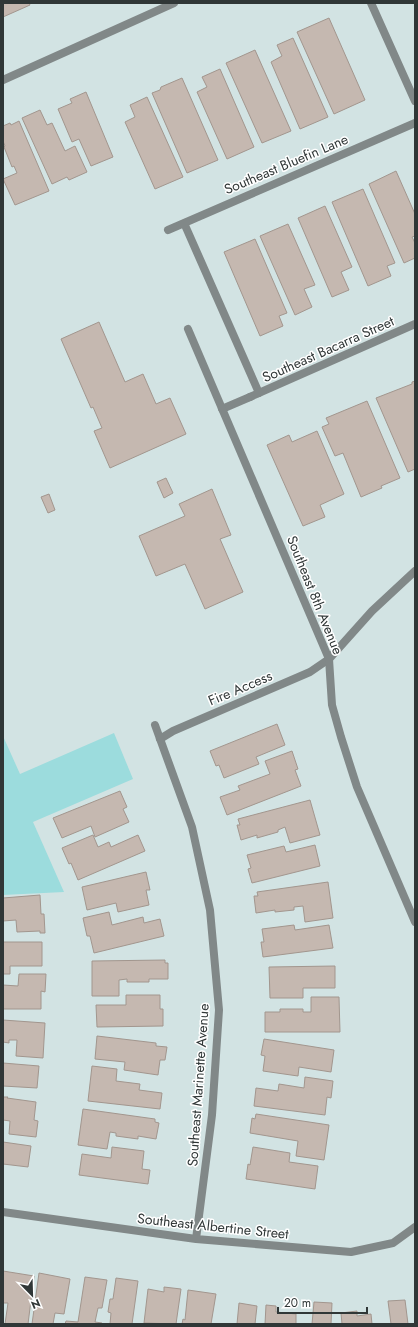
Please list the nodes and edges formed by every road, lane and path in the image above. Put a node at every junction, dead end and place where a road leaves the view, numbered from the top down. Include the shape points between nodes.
1 (174, 3) edge
2 (371, 3) edge
3 (3, 80) edge
4 (415, 101) edge
5 (415, 123) edge
6 (184, 223) junction
7 (168, 230) dead end
8 (415, 324) edge
9 (188, 329) dead end
10 (259, 393) junction
11 (222, 409) junction
12 (415, 571) edge
13 (329, 659) junction
14 (155, 725) dead end
15 (160, 739) junction
16 (415, 922) edge
17 (3, 1212) edge
18 (415, 1227) edge
19 (196, 1239) junction

1 - 3 street
2 - 4 street
5 - 6 street, Southeast Bluefin Lane
6 - 7 street, Southeast Bluefin Lane
6 - 10 street
8 - 10 street, Southeast Bacarra Street
9 - 11 street, Southeast 8th Avenue
10 - 11 street, Southeast Bacarra Street
11 - 13 street, Southeast 8th Avenue
12 - 13 street, Fire Access via 372,611
13 - 15 street, Fire Access via 310,672 173,731
13 - 16 street, Southeast 8th Avenue via 332,705 357,787
14 - 15 street, Southeast Marinette Avenue
15 - 19 street, Southeast Marinette Avenue via 192,827 210,910 219,1010 212,1115
17 - 19 street, Southeast Albertine Street
18 - 19 street, Southeast Albertine Street via 393,1243 350,1252

